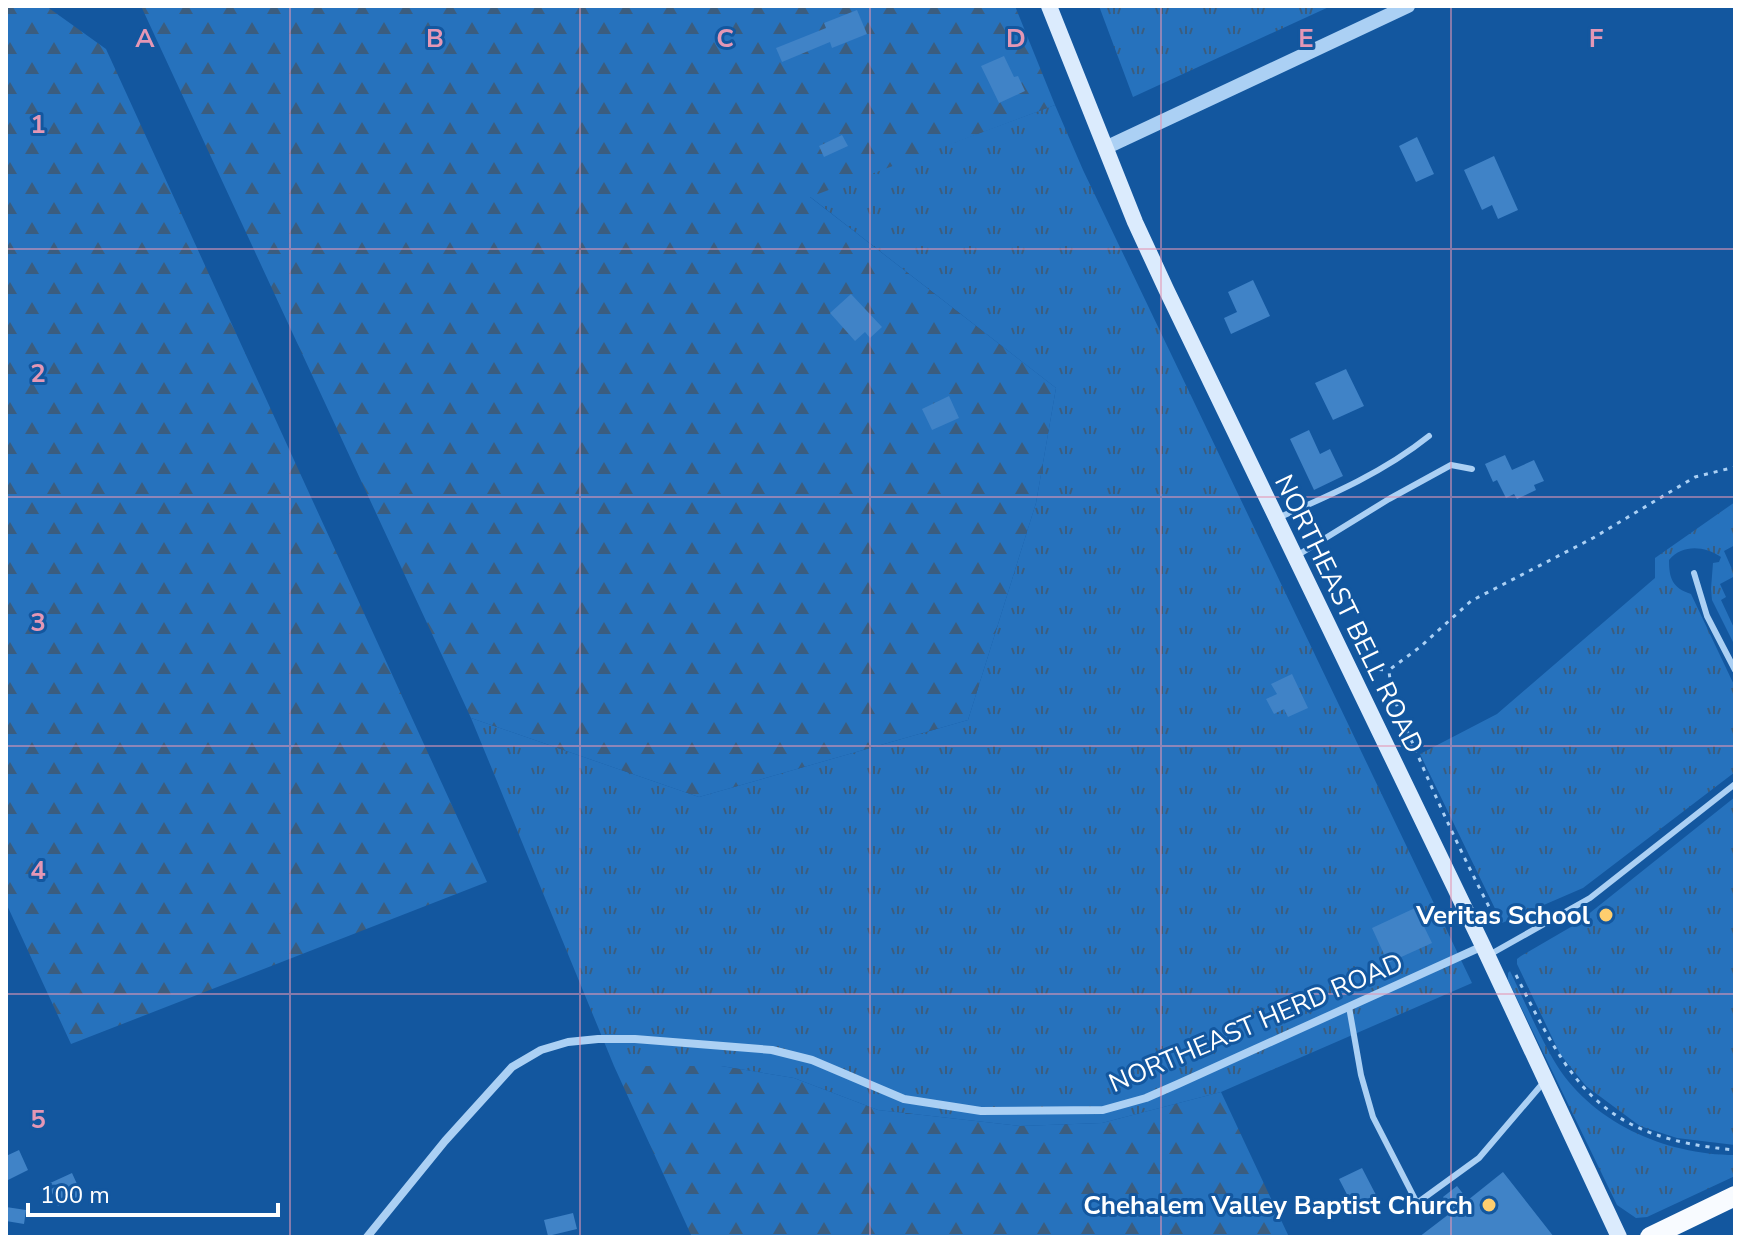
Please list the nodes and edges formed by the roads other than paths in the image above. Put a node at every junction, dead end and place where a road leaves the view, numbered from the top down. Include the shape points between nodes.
1 (1049, 6) edge
2 (1408, 6) edge
3 (1105, 148) junction
4 (1429, 436) dead end
5 (1472, 469) dead end
6 (1277, 519) junction
7 (1295, 557) junction
8 (1694, 573) dead end
9 (1735, 670) edge
10 (1735, 784) edge
11 (1485, 951) junction
12 (1349, 1007) junction
13 (1546, 1080) junction
14 (1735, 1196) edge
15 (367, 1237) edge
16 (1619, 1237) edge
17 (1650, 1237) edge

1 - 3 main road, NORTHEAST BELL ROAD
2 - 3 street
3 - 6 main road, NORTHEAST BELL ROAD
4 - 6 lane via 1369,476
5 - 7 lane via 1451,465
6 - 7 main road, NORTHEAST BELL ROAD
7 - 11 main road, NORTHEAST BELL ROAD
8 - 9 lane via 1707,616
10 - 11 lane via 1590,898
11 - 12 street, NORTHEAST HERD ROAD
11 - 13 main road, NORTHEAST BELL ROAD
12 - 13 lane via 1373,1117 1417,1203 1479,1158
12 - 15 street, NORTHEAST HERD ROAD via 1146,1098 1094,1110 981,1111 931,1105 772,1050 635,1039 568,1042 512,1067
13 - 16 main road, NORTHEAST BELL ROAD
14 - 17 main road

